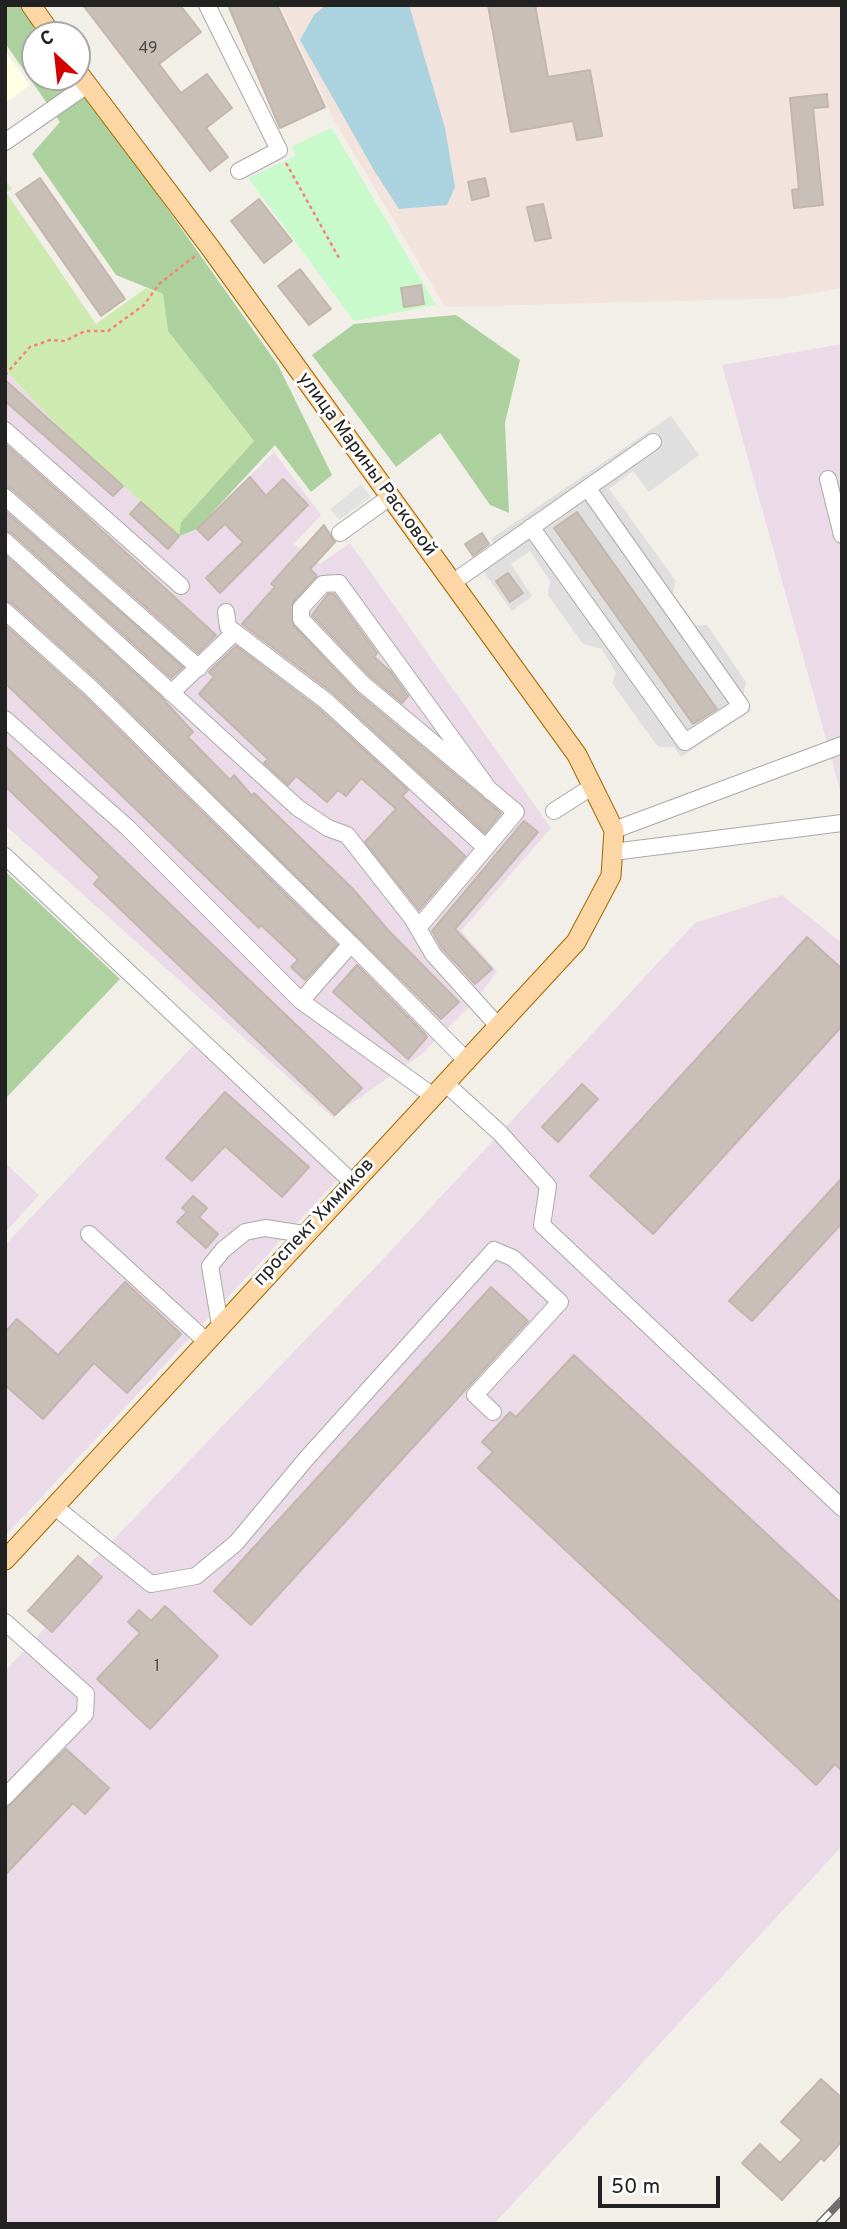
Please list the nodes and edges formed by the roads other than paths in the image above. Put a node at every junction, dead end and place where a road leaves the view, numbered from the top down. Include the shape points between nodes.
1 (31, 5) edge
2 (207, 5) edge
3 (42, 21) edge
4 (91, 90) edge
5 (66, 91) edge
6 (5, 142) edge
7 (239, 171) dead end
8 (5, 430) edge
9 (653, 442) dead end
10 (828, 479) dead end
11 (588, 489) junction
12 (5, 497) edge
13 (390, 497) junction
14 (531, 527) junction
15 (340, 533) dead end
16 (842, 536) edge
17 (5, 541) edge
18 (452, 583) junction
19 (181, 586) dead end
20 (5, 611) edge
21 (226, 612) dead end
22 (235, 632) junction
23 (200, 668) junction
24 (171, 693) junction
25 (5, 719) edge
26 (842, 744) edge
27 (593, 786) junction
28 (491, 792) junction
29 (554, 811) dead end
30 (842, 822) edge
31 (614, 830) junction
32 (486, 848) junction
33 (613, 852) junction
34 (5, 856) edge
35 (611, 876) joint
36 (418, 928) junction
37 (351, 944) junction
38 (301, 1001) junction
39 (498, 1026) junction
40 (466, 1060) junction
41 (439, 1090) junction
42 (352, 1182) junction
43 (89, 1234) dead end
44 (304, 1234) junction
45 (220, 1325) junction
46 (206, 1341) junction
47 (493, 1412) dead end
48 (55, 1507) junction
49 (842, 1507) edge
50 (5, 1560) edge
51 (5, 1622) edge
52 (5, 1797) edge

1 - 3 main road
2 - 7 street via 279,150
4 - 13 main road, улица Марины Расковой
5 - 6 street
8 - 19 street
9 - 11 street
10 - 16 street
11 - 14 street
11 - 14 street via 741,706 685,742
12 - 23 street
13 - 15 street
13 - 18 main road, улица Марины Расковой
14 - 18 street
17 - 24 street
18 - 27 main road, улица Марины Расковой via 577,755
20 - 37 street
21 - 22 street via 228,627
22 - 23 street
22 - 32 street via 326,701
23 - 24 street
24 - 36 street via 298,808 347,835
25 - 38 street via 128,828
26 - 31 street
27 - 29 street
27 - 31 main road, улица Марины Расковой
28 - 28 street via 339,583 323,584 301,608 301,619 363,684
28 - 32 street via 516,812
30 - 33 street
31 - 33 main road, улица Марины Расковой
32 - 36 street
33 - 35 main road, улица Марины Расковой
34 - 42 street
35 - 39 main road, проспект Химиков via 576,942
36 - 39 street via 433,954
37 - 38 street
37 - 40 street
38 - 41 street
39 - 40 main road, проспект Химиков
40 - 41 main road, проспект Химиков
41 - 42 main road, проспект Химиков
41 - 49 street via 500,1133 548,1186 542,1225
42 - 44 main road, проспект Химиков
43 - 46 street
44 - 45 main road, проспект Химиков
44 - 45 street via 265,1228 245,1232 223,1250 209,1266
45 - 46 main road, проспект Химиков
46 - 48 main road, проспект Химиков
47 - 48 street via 475,1395 560,1302 513,1258 494,1250 236,1543 196,1576 151,1584
48 - 50 main road, проспект Химиков
51 - 52 street via 86,1693 85,1714

